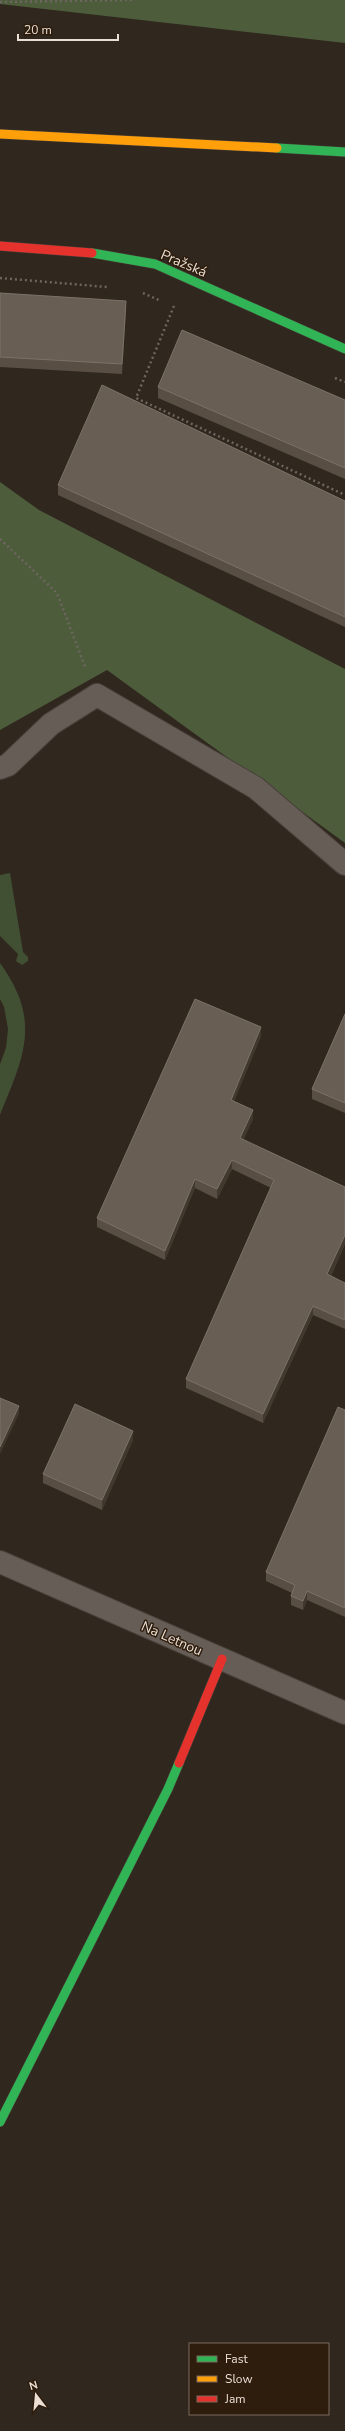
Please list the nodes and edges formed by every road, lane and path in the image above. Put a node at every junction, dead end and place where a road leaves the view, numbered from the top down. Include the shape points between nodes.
1 (133, 0) edge
2 (0, 2) edge
3 (0, 134) edge
4 (345, 152) edge
5 (0, 246) edge
6 (0, 278) edge
7 (113, 288) dead end
8 (136, 290) dead end
9 (174, 306) junction
10 (181, 310) dead end
11 (345, 349) edge
12 (331, 376) dead end
13 (345, 382) edge
14 (345, 495) edge
15 (0, 539) edge
16 (97, 695) junction
17 (0, 768) edge
18 (345, 864) edge
19 (0, 1562) edge
20 (222, 1659) junction
21 (345, 1713) edge
22 (0, 2122) edge

1 - 2 path
3 - 4 street
5 - 11 street, Pražská via 84,252 155,264
6 - 7 path
8 - 9 path
9 - 10 path
9 - 14 path via 136,398
12 - 13 path
15 - 16 path via 57,593
16 - 17 street via 51,724 8,765
16 - 18 street via 256,788
19 - 20 street, Na Letnou
20 - 21 street, Na Letnou
20 - 22 street via 168,1789

